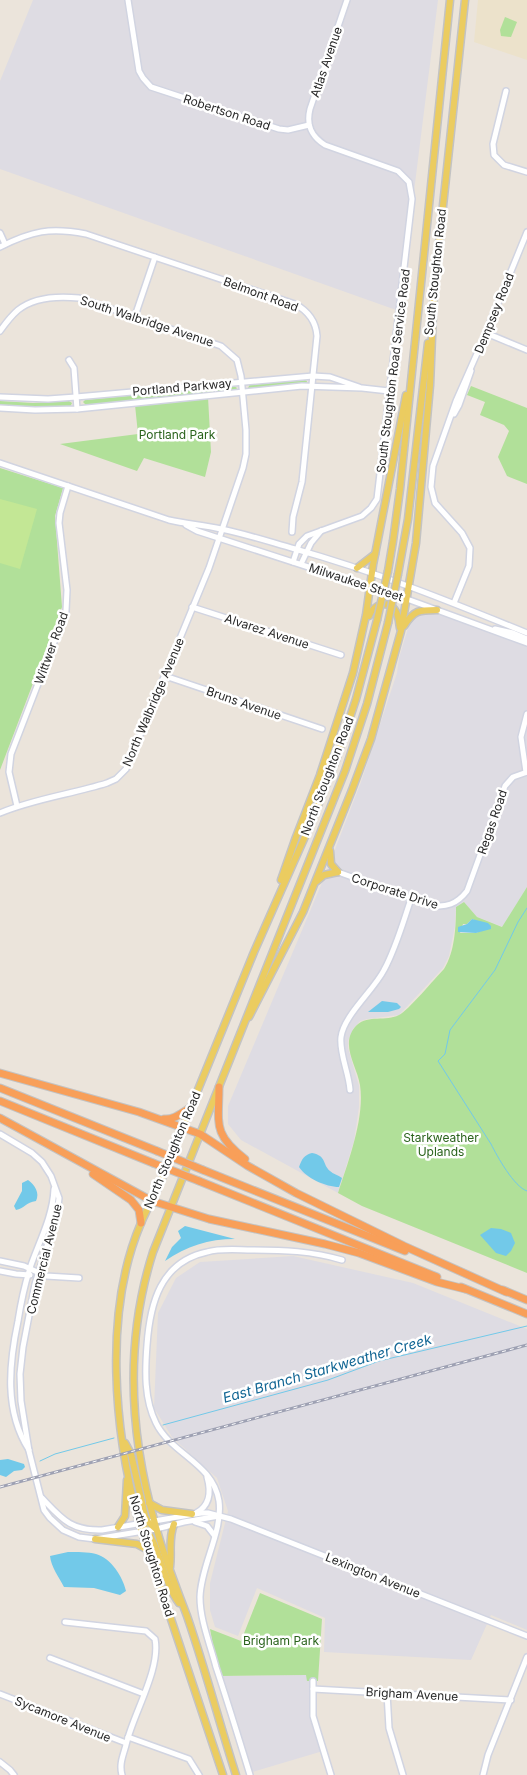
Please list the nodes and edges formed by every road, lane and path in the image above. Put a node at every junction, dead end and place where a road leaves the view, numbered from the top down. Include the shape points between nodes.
1 (128, 0) edge
2 (347, 0) edge
3 (450, 0) edge
4 (465, 0) edge
5 (506, 91) dead end
6 (309, 125) junction
7 (527, 172) edge
8 (432, 174) junction
9 (446, 175) junction
10 (527, 232) edge
11 (0, 233) edge
12 (3, 245) edge
13 (155, 257) junction
14 (434, 288) junction
15 (135, 316) junction
16 (0, 332) edge
17 (486, 333) junction
18 (527, 350) edge
19 (69, 360) dead end
20 (313, 376) junction
21 (411, 377) junction
22 (242, 382) junction
23 (312, 386) junction
24 (362, 388) junction
25 (389, 391) junction
26 (243, 392) junction
27 (0, 397) edge
28 (76, 397) junction
29 (0, 408) edge
30 (77, 409) junction
31 (0, 463) edge
32 (68, 486) junction
33 (184, 524) junction
34 (223, 529) junction
35 (321, 531) junction
36 (292, 532) dead end
37 (220, 538) junction
38 (394, 541) joint
39 (404, 543) joint
40 (297, 549) junction
41 (306, 552) junction
42 (375, 553) junction
43 (293, 562) junction
44 (301, 564) junction
45 (357, 568) junction
46 (372, 573) junction
47 (409, 586) junction
48 (371, 587) junction
49 (407, 599) junction
50 (454, 603) junction
51 (192, 607) junction
52 (437, 610) junction
53 (480, 626) junction
54 (364, 627) junction
55 (401, 631) junction
56 (527, 633) edge
57 (527, 639) edge
58 (527, 643) edge
59 (341, 656) dead end
60 (165, 676) junction
61 (527, 714) edge
62 (322, 729) dead end
63 (526, 772) edge
64 (17, 806) junction
65 (0, 813) edge
66 (334, 835) junction
67 (338, 872) junction
68 (311, 893) junction
69 (411, 898) junction
70 (452, 904) joint
71 (270, 914) junction
72 (231, 1053) junction
73 (0, 1074) edge
74 (218, 1087) junction
75 (0, 1088) edge
76 (350, 1090) dead end
77 (0, 1101) edge
78 (190, 1108) junction
79 (0, 1118) edge
80 (156, 1118) junction
81 (182, 1127) junction
82 (0, 1134) edge
83 (200, 1134) junction
84 (64, 1154) junction
85 (271, 1179) junction
86 (54, 1187) junction
87 (152, 1201) junction
88 (171, 1207) junction
89 (141, 1223) junction
90 (342, 1260) dead end
91 (0, 1261) edge
92 (30, 1268) junction
93 (0, 1271) edge
94 (38, 1274) junction
95 (28, 1275) junction
96 (79, 1278) dead end
97 (465, 1289) junction
98 (506, 1292) junction
99 (526, 1300) edge
100 (527, 1314) edge
101 (123, 1440) junction
102 (29, 1451) junction
103 (128, 1472) junction
104 (206, 1474) junction
105 (42, 1498) junction
106 (149, 1503) junction
107 (193, 1516) junction
108 (219, 1516) junction
109 (151, 1521) junction
110 (139, 1523) junction
111 (174, 1524) junction
112 (118, 1527) junction
113 (156, 1529) junction
114 (144, 1530) junction
115 (214, 1535) junction
116 (95, 1539) junction
117 (148, 1550) junction
118 (170, 1571) junction
119 (185, 1610) junction
120 (65, 1622) dead end
121 (527, 1636) edge
122 (527, 1657) edge
123 (50, 1658) dead end
124 (313, 1681) dead end
125 (313, 1688) junction
126 (386, 1693) junction
127 (0, 1694) edge
128 (144, 1694) junction
129 (511, 1700) junction
130 (128, 1737) junction
131 (126, 1743) junction
132 (0, 1762) edge
133 (14, 1775) edge
134 (122, 1775) edge
135 (200, 1775) edge
136 (223, 1775) edge
137 (236, 1775) edge
138 (250, 1775) edge
139 (331, 1775) edge
140 (403, 1775) edge
141 (483, 1775) edge

1 - 6 street, Robertson Road via 139,71 152,87 279,130
2 - 6 street, Atlas Avenue via 310,109
3 - 8 main road, South Stoughton Road
4 - 9 main road, South Stoughton Road
5 - 7 street via 493,153 504,165
6 - 25 street, South Stoughton Road Service Road via 316,139 325,145 390,168 406,178 411,186
8 - 9 main road
8 - 21 main road, South Stoughton Road
9 - 14 main road, South Stoughton Road
10 - 17 street, Dempsey Road
11 - 12 street
12 - 13 street, Belmont Road via 34,232 66,230
13 - 15 street
13 - 20 street, Belmont Road via 295,304 304,310 313,321 316,332
14 - 39 main road, South Stoughton Road
14 - 47 main road via 430,385
15 - 16 street, South Walbridge Avenue via 79,298 52,297 19,309
15 - 22 street, South Walbridge Avenue via 224,348 237,360
17 - 18 street
17 - 50 street, Dempsey Road via 434,460 434,499 470,548 468,566
19 - 28 street via 74,368
20 - 22 street, Portland Parkway
20 - 23 street, Belmont Road
20 - 24 street, Portland Parkway via 330,377
21 - 38 main road, South Stoughton Road
21 - 42 main road
22 - 26 street, South Walbridge Avenue
22 - 28 street, Portland Parkway
23 - 24 street, Portland Parkway
23 - 26 street, Portland Parkway
23 - 36 street, Belmont Road via 302,482
24 - 25 street, Portland Parkway
25 - 35 street, South Stoughton Road Service Road via 377,499 362,516
26 - 30 street, Portland Parkway
26 - 34 street, South Walbridge Avenue via 246,454
27 - 28 street, Portland Parkway
28 - 30 street
29 - 30 street, Portland Parkway
31 - 32 street, Milwaukee Street
32 - 33 street, Milwaukee Street
32 - 64 street, Wittwer Road via 59,520 66,606 11,754 9,772
33 - 34 street, Milwaukee Street
33 - 37 street, Milwaukee Street
34 - 37 street, South Walbridge Avenue
34 - 40 street, Milwaukee Street
35 - 40 street, South Stoughton Road Service Road via 307,536
35 - 41 street
37 - 43 street, Milwaukee Street
37 - 51 street, North Walbridge Avenue
38 - 71 main road, North Stoughton Road, bridge via 378,620 336,760
39 - 72 main road, North Stoughton Road, bridge via 388,623 345,771
40 - 41 street, Milwaukee Street
40 - 43 street
41 - 44 street
41 - 45 street, Milwaukee Street
42 - 45 main road
42 - 46 main road
43 - 44 street, Milwaukee Street
44 - 48 street, Milwaukee Street
45 - 46 street, Milwaukee Street
46 - 47 street, Milwaukee Street
46 - 48 main road
47 - 49 main road
47 - 50 street, Milwaukee Street
48 - 49 street, Milwaukee Street
48 - 54 main road
49 - 52 street, Milwaukee Street
49 - 55 main road
50 - 56 street, Milwaukee Street
51 - 59 street, Alvarez Avenue
51 - 60 street, North Walbridge Avenue
52 - 53 street, Milwaukee Street
52 - 55 main road via 415,612
53 - 57 street
53 - 58 street, Milwaukee Street
54 - 55 main road via 373,608 384,604 395,610
54 - 71 main road via 334,734
55 - 66 main road via 371,739
60 - 62 street, Bruns Avenue
60 - 64 street, North Walbridge Avenue via 130,761 116,779 93,788
61 - 63 street, Regas Road via 520,736
63 - 70 street, Regas Road via 513,776 504,786 468,891
64 - 65 street, North Walbridge Avenue
66 - 67 main road via 330,860
66 - 68 main road
67 - 68 main road via 323,875
67 - 69 street, Corporate Drive
68 - 72 main road
69 - 70 street, Corporate Drive via 438,906
69 - 76 street via 384,969 341,1034
71 - 78 main road, North Stoughton Road
72 - 74 main road, North Stoughton Road
73 - 80 highway
74 - 83 main road, North Stoughton Road
74 - 85 highway via 218,1122 224,1140
75 - 98 highway, bridge
77 - 97 highway, bridge
78 - 80 highway via 173,1118
78 - 81 main road, North Stoughton Road
79 - 84 highway
80 - 81 highway
81 - 83 highway
81 - 87 main road, North Stoughton Road
82 - 86 street, Commercial Avenue via 32,1152 48,1170
83 - 85 highway
83 - 88 main road, North Stoughton Road
84 - 87 highway
84 - 89 highway via 131,1200 139,1210
85 - 98 highway via 380,1235
86 - 92 street, Commercial Avenue via 52,1206
86 - 94 street, Commercial Avenue via 59,1198 58,1209
87 - 88 highway
87 - 89 main road, North Stoughton Road
88 - 97 highway via 238,1226 359,1253
88 - 106 main road, North Stoughton Road via 146,1274 134,1351 134,1415
89 - 101 main road, North Stoughton Road via 126,1273 118,1334 117,1390
90 - 104 street via 290,1250 214,1250 184,1262 170,1273 158,1290 152,1308 146,1367 150,1408 158,1428
91 - 92 street
92 - 94 street
92 - 95 street, Commercial Avenue
93 - 95 street
94 - 95 street
94 - 96 street
94 - 102 street, Commercial Avenue via 20,1374
95 - 102 street, Commercial Avenue via 14,1338 10,1382 15,1417
97 - 100 highway
98 - 99 highway
101 - 103 main road, North Stoughton Road
101 - 109 main road via 131,1454 143,1510
102 - 105 street, Commercial Avenue
103 - 110 main road, North Stoughton Road
103 - 112 main road via 125,1516
104 - 107 street via 210,1488 208,1500
104 - 108 street via 217,1494
105 - 112 street, Commercial Avenue via 58,1516 72,1525 92,1530
105 - 116 street, Commercial Avenue via 44,1510 63,1530
106 - 107 main road via 162,1510
106 - 109 main road, North Stoughton Road
107 - 108 street, Commercial Avenue via 208,1513
107 - 108 street, Commercial Avenue via 208,1519
107 - 109 street, Commercial Avenue
107 - 111 street, Commercial Avenue
107 - 115 street
108 - 115 street
108 - 121 street, Lexington Avenue via 252,1526
109 - 110 street, Commercial Avenue
109 - 113 main road
110 - 112 street, Commercial Avenue
110 - 114 main road
111 - 113 street, Commercial Avenue
111 - 118 main road via 170,1538
113 - 114 street, Commercial Avenue
113 - 118 main road, North Stoughton Road
114 - 116 street, Commercial Avenue
114 - 117 main road, North Stoughton Road
114 - 119 main road via 166,1580
115 - 138 street via 201,1583 200,1602
116 - 117 main road via 137,1544
117 - 136 main road, North Stoughton Road
118 - 119 main road, North Stoughton Road
119 - 137 main road, North Stoughton Road
120 - 128 street via 151,1633 157,1647
122 - 129 street
123 - 128 street
124 - 125 street
125 - 126 street, Brigham Avenue
125 - 139 street via 313,1716
126 - 129 street, Brigham Avenue
126 - 140 street via 389,1728
127 - 131 street, Sycamore Avenue
128 - 130 street
129 - 141 street
130 - 131 street
130 - 135 street via 189,1759
131 - 134 street via 121,1761
132 - 133 street

